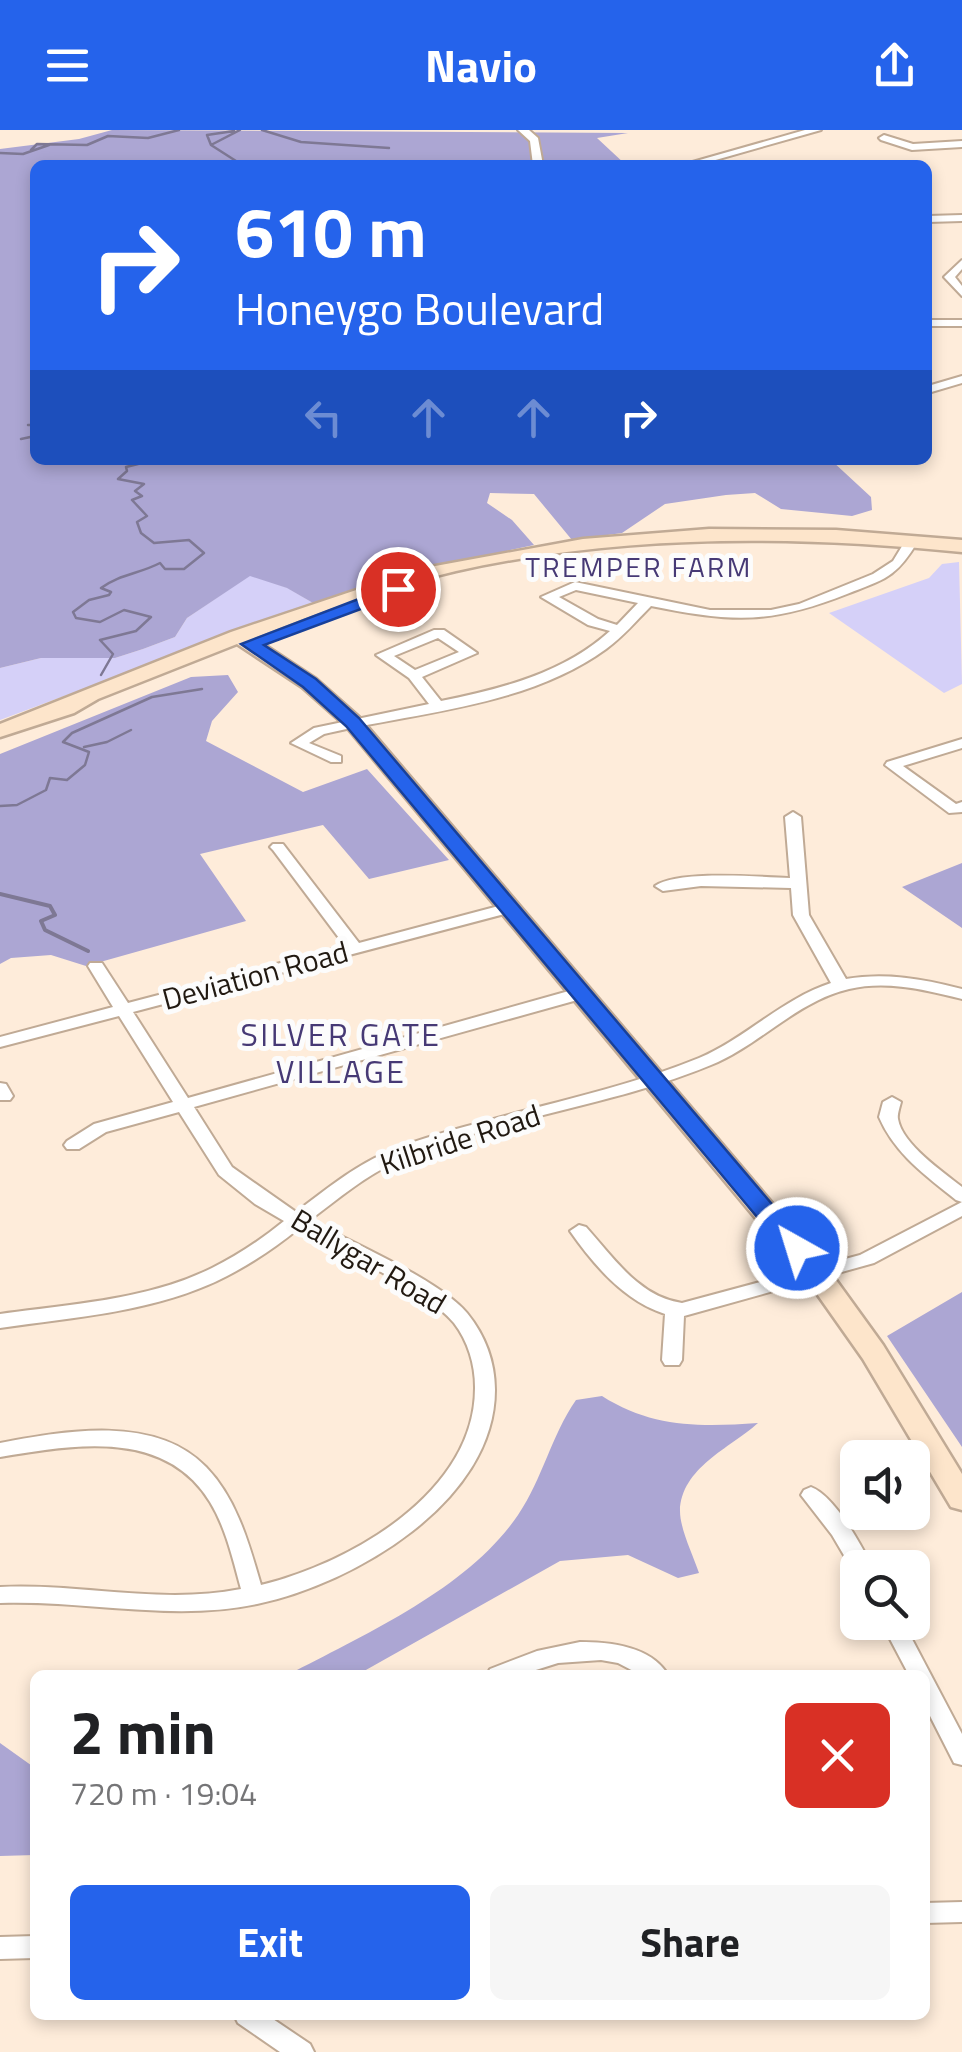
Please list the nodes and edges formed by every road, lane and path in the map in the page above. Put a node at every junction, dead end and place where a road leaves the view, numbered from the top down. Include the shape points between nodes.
1 (523, 130) edge
2 (816, 130) edge
3 (884, 138) dead end
4 (962, 144) edge
5 (537, 160) edge
6 (705, 160) edge
7 (962, 218) edge
8 (932, 220) edge
9 (962, 263) edge
10 (962, 293) edge
11 (962, 322) edge
12 (932, 324) edge
13 (962, 379) edge
14 (932, 387) edge
15 (912, 540) junction
16 (962, 546) edge
17 (647, 602) junction
18 (620, 630) junction
19 (244, 640) junction
20 (414, 675) junction
21 (437, 705) junction
22 (353, 722) junction
23 (0, 731) edge
24 (962, 743) edge
25 (336, 760) dead end
26 (962, 807) edge
27 (792, 817) dead end
28 (278, 847) dead end
29 (796, 883) junction
30 (663, 886) dead end
31 (510, 908) junction
32 (355, 949) junction
33 (96, 966) dead end
34 (841, 986) junction
35 (582, 992) junction
36 (962, 994) edge
37 (123, 1010) junction
38 (0, 1042) edge
39 (655, 1078) junction
40 (892, 1102) dead end
41 (182, 1105) junction
42 (73, 1144) dead end
43 (962, 1196) edge
44 (962, 1208) edge
45 (300, 1219) junction
46 (580, 1231) dead end
47 (818, 1275) junction
48 (675, 1310) junction
49 (0, 1320) edge
50 (672, 1360) dead end
51 (0, 1450) edge
52 (811, 1495) dead end
53 (962, 1499) edge
54 (852, 1550) edge
55 (0, 1595) edge
56 (254, 1597) junction
57 (902, 1640) edge
58 (510, 1670) edge
59 (650, 1670) edge
60 (917, 1670) edge
61 (930, 1694) edge
62 (962, 1756) edge
63 (962, 1912) edge
64 (930, 1913) edge
65 (30, 1947) edge
66 (0, 1948) edge
67 (254, 2020) edge
68 (301, 2052) edge

1 - 5 street via 535,140
2 - 6 street
3 - 4 street via 919,148
7 - 8 street
9 - 10 street via 949,277
11 - 12 street
13 - 14 street
15 - 16 street
15 - 17 street via 890,570 804,607 728,615
15 - 19 street via 698,536 521,556
17 - 18 street
17 - 18 street via 575,586 548,597
18 - 21 street via 550,672
19 - 22 street
19 - 23 street
20 - 20 street via 383,655 439,633 470,652
20 - 21 street
21 - 22 street
22 - 25 street via 298,743
22 - 31 street
24 - 26 street via 892,765 954,810
27 - 29 street
28 - 32 street
29 - 30 street
29 - 34 street via 810,938
31 - 32 street, Deviation Road
31 - 35 street
32 - 37 street, Deviation Road
33 - 37 street, Ballygar Road
34 - 36 street, Kilbride Road via 904,982
34 - 39 street, Kilbride Road via 797,1003 709,1060
35 - 39 street
35 - 41 street
37 - 38 street, Deviation Road
37 - 41 street, Ballygar Road
39 - 45 street, Kilbride Road via 392,1157
39 - 47 street
40 - 43 street via 888,1117 902,1144
41 - 42 street via 100,1128
41 - 45 street, Ballygar Road via 225,1171
44 - 47 street via 886,1251
45 - 49 street, Kilbride Road via 245,1258 184,1287
45 - 56 street, Ballygar Road via 426,1291 464,1322 483,1364 486,1406 470,1453 414,1520 322,1576
46 - 48 street via 636,1292
47 - 48 street
47 - 53 street
48 - 50 street
51 - 56 street via 102,1436 146,1444 190,1464 218,1496
52 - 54 street
55 - 56 street, Ballygar Road via 155,1604
57 - 60 street
58 - 59 street via 539,1658 596,1652 634,1658
61 - 62 street
63 - 64 street
65 - 66 street
67 - 68 street

